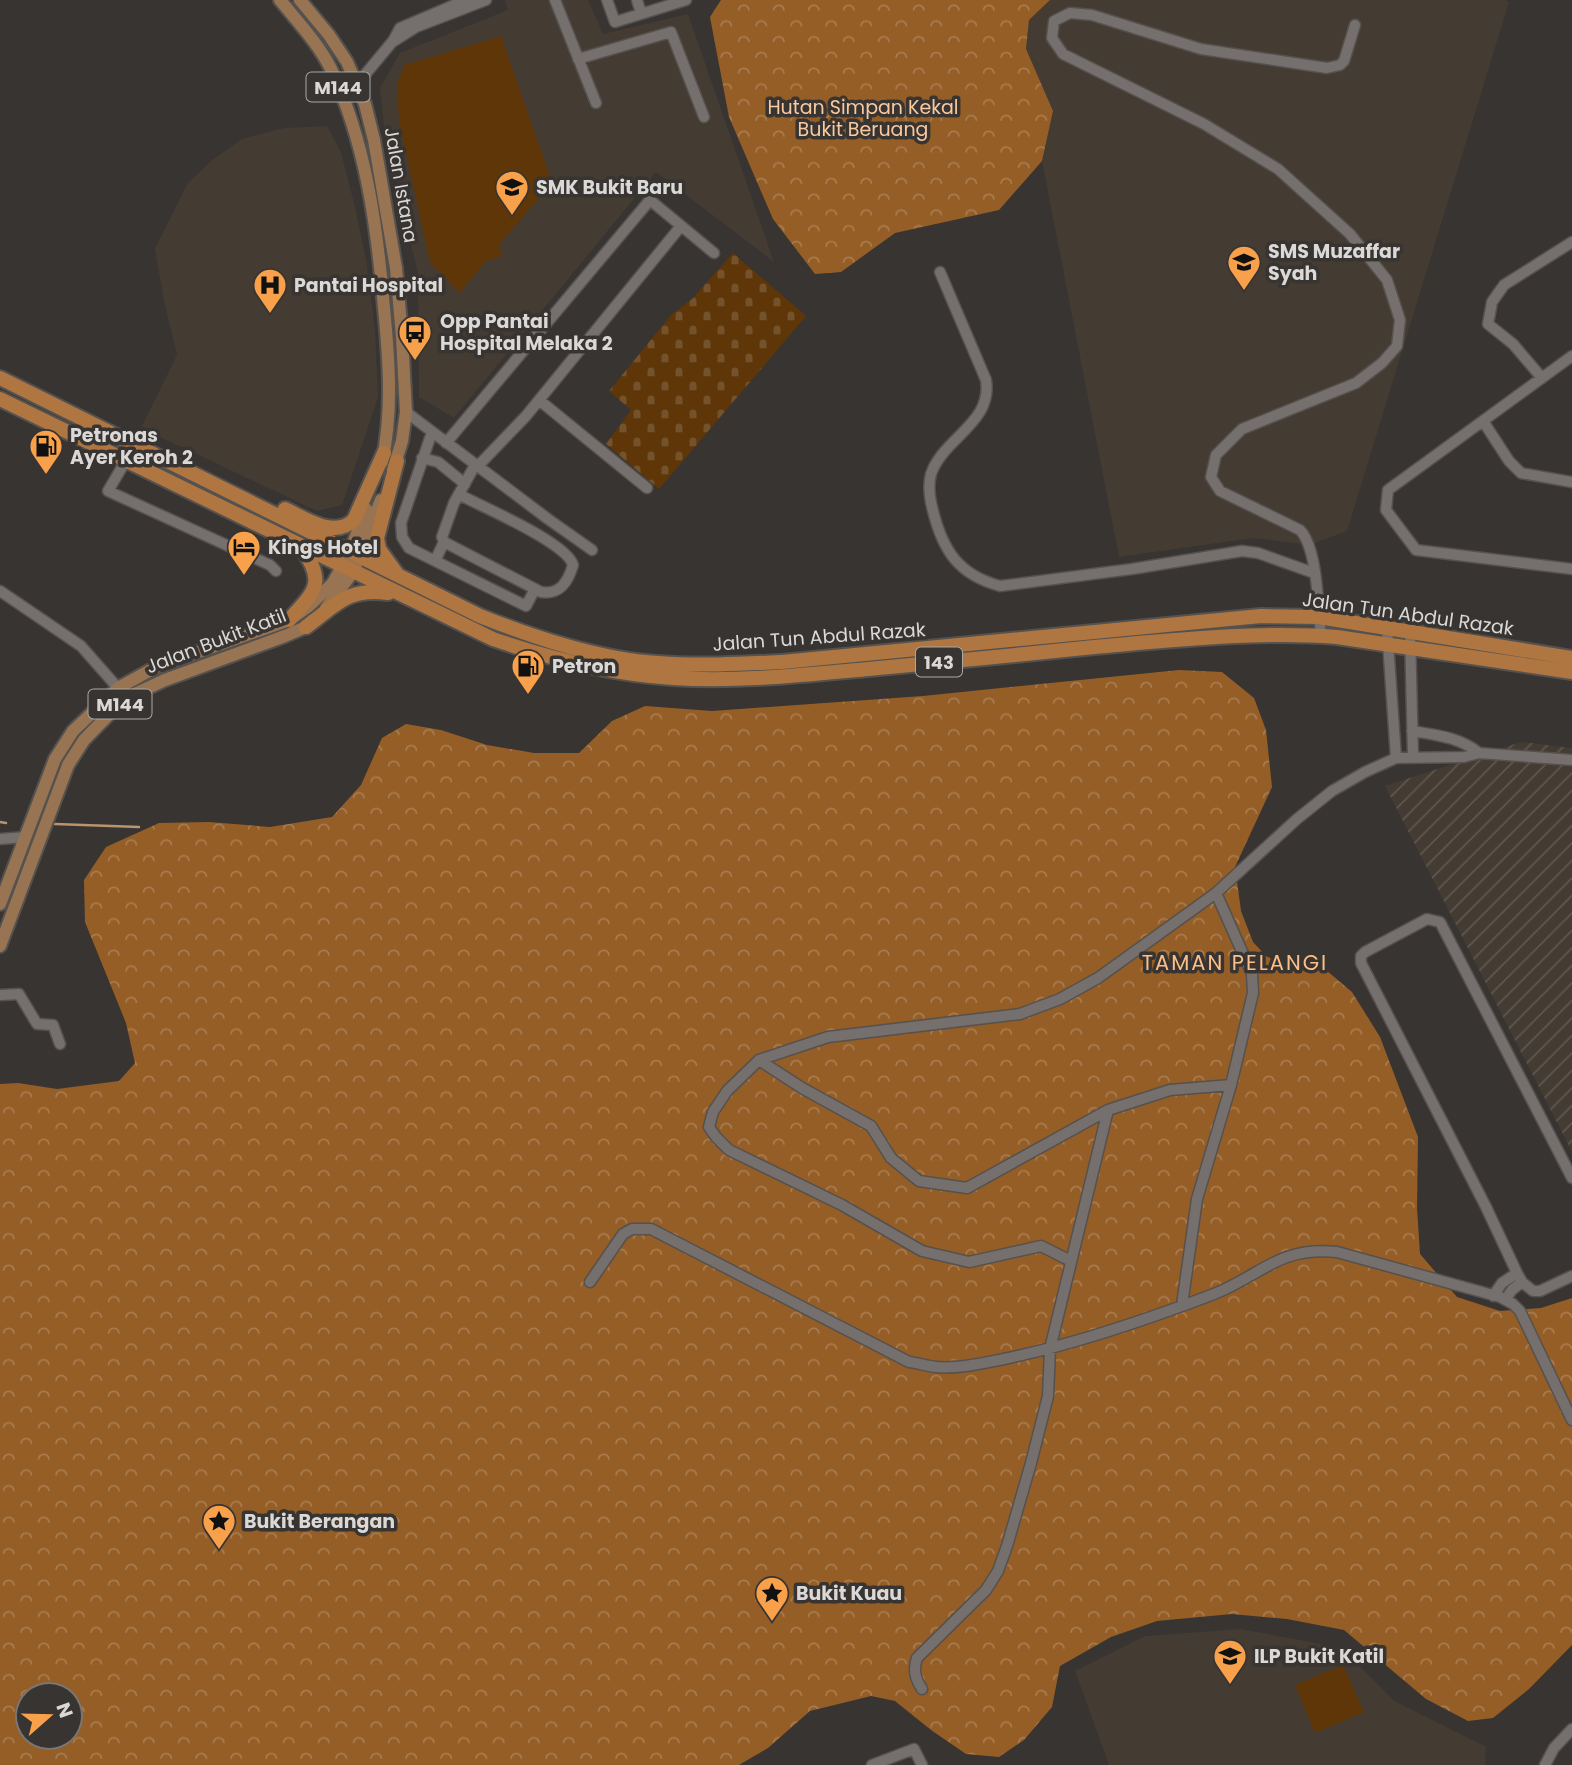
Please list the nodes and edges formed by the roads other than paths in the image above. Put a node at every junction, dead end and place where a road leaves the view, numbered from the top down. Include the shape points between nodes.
1 (280, 0) edge
2 (300, 0) edge
3 (466, 0) edge
4 (486, 0) edge
5 (555, 0) edge
6 (607, 0) edge
7 (636, 0) edge
8 (686, 0) edge
9 (641, 13) junction
10 (1355, 25) dead end
11 (301, 26) junction
12 (393, 41) junction
13 (578, 59) junction
14 (358, 83) junction
15 (596, 103) dead end
16 (704, 117) dead end
17 (362, 158) junction
18 (681, 226) junction
19 (1572, 242) edge
20 (715, 253) dead end
21 (940, 272) dead end
22 (1572, 356) edge
23 (0, 378) edge
24 (1542, 378) junction
25 (0, 399) edge
26 (539, 400) junction
27 (406, 412) junction
28 (1483, 421) junction
29 (432, 432) junction
30 (446, 443) junction
31 (384, 453) junction
32 (422, 458) junction
33 (125, 461) junction
34 (397, 461) junction
35 (476, 466) junction
36 (209, 480) junction
37 (1572, 481) edge
38 (465, 484) junction
39 (647, 488) dead end
40 (460, 495) junction
41 (444, 542) junction
42 (301, 547) junction
43 (593, 550) dead end
44 (354, 554) junction
45 (435, 561) junction
46 (1572, 569) edge
47 (347, 570) junction
48 (276, 571) dead end
49 (1314, 573) junction
50 (401, 579) junction
51 (535, 589) junction
52 (0, 592) edge
53 (399, 594) junction
54 (1319, 617) junction
55 (289, 620) junction
56 (306, 627) junction
57 (1387, 628) junction
58 (1410, 632) junction
59 (1321, 636) junction
60 (1388, 645) junction
61 (1410, 649) junction
62 (1572, 658) edge
63 (1572, 672) edge
64 (118, 688) junction
65 (1412, 731) junction
66 (1479, 752) junction
67 (1413, 756) junction
68 (1396, 758) junction
69 (1572, 760) edge
70 (26, 837) junction
71 (0, 839) edge
72 (1216, 892) junction
73 (0, 904) edge
74 (0, 946) edge
75 (0, 995) edge
76 (60, 1044) dead end
77 (759, 1060) junction
78 (1231, 1085) junction
79 (1108, 1110) junction
80 (1572, 1178) edge
81 (1071, 1261) junction
82 (1572, 1276) edge
83 (1520, 1277) junction
84 (590, 1282) dead end
85 (1493, 1296) junction
86 (1505, 1300) junction
87 (1182, 1305) junction
88 (1050, 1349) junction
89 (1572, 1420) edge
90 (922, 1689) dead end
91 (1572, 1729) edge
92 (872, 1765) edge
93 (922, 1765) edge
94 (1545, 1765) edge

1 - 11 main road, Jalan Istana / M144
2 - 14 main road, Jalan Istana / M144 via 329,35
3 - 12 street via 400,28
4 - 12 street via 416,27
5 - 13 street
6 - 9 street via 615,22
7 - 9 street
8 - 9 street
10 - 49 street via 1344,61 1327,68 1201,49 1092,15 1070,13 1054,21 1052,38 1063,54 1204,124 1278,169 1350,234 1387,280 1400,320 1397,346 1382,363 1356,383 1242,429 1216,455 1211,477 1220,491 1300,530 1310,545
11 - 14 main road via 321,42 349,82
11 - 17 main road, Jalan Istana / M144 via 330,67
12 - 14 street
13 - 15 street
13 - 16 street via 671,32
14 - 17 main road via 352,97
14 - 27 main road, Jalan Istana / M144 via 374,140 396,268
17 - 31 main road, Jalan Istana / M144 via 376,234 387,341 389,410
18 - 20 street
18 - 26 street
18 - 30 street via 650,200
19 - 24 street via 1504,285 1492,302 1488,324 1513,344
21 - 49 street via 988,392 979,415 931,475 930,497 937,527 955,561 968,573 1000,586 1242,551
22 - 24 street
23 - 36 highway, Jalan Tun Abdul Razak / 143
24 - 28 street
25 - 33 highway, Jalan Tun Abdul Razak / 143
26 - 35 street
26 - 39 street
27 - 29 street
27 - 34 main road, Jalan Istana / M144
28 - 37 street via 1521,473
28 - 46 street via 1388,490 1386,510 1416,550
29 - 30 street
29 - 32 street
30 - 35 street
31 - 36 highway via 354,520 337,529
31 - 44 main road, Jalan Istana / M144
32 - 38 street via 438,462
32 - 45 street via 401,523 402,537 409,548
33 - 42 highway, Jalan Tun Abdul Razak / 143
33 - 48 street via 108,491
34 - 44 main road, Jalan Istana / M144
34 - 50 highway via 377,538 379,549
35 - 38 street
35 - 43 street
36 - 44 highway, Jalan Tun Abdul Razak / 143
38 - 40 street
40 - 41 street via 442,537
40 - 51 street via 546,539 571,558 569,580 563,587 550,593
41 - 45 street
41 - 51 street
42 - 47 highway, Jalan Tun Abdul Razak / 143
42 - 55 highway via 317,582
44 - 47 main road, Jalan Bukit Katil / M144
44 - 50 highway, Jalan Tun Abdul Razak / 143
45 - 51 street via 526,606
47 - 53 highway, Jalan Tun Abdul Razak / 143
47 - 55 main road, Jalan Bukit Katil / M144
47 - 56 main road, Jalan Bukit Katil / M144 via 332,602
49 - 54 street
50 - 54 highway, Jalan Tun Abdul Razak / 143 via 517,632 654,663 782,662 1261,616
52 - 64 street via 81,646
53 - 56 highway via 355,593
53 - 59 highway, Jalan Tun Abdul Razak / 143 via 493,639 544,657 671,678 731,680 817,674 1193,638
54 - 57 highway, Jalan Tun Abdul Razak / 143
54 - 59 street
55 - 64 main road, Jalan Bukit Katil / M144 via 158,666
56 - 74 main road, Jalan Bukit Katil / M144 via 124,699 84,740 68,765
57 - 58 highway, Jalan Tun Abdul Razak / 143
57 - 60 street
58 - 61 street
58 - 62 highway, Jalan Tun Abdul Razak / 143
59 - 60 highway, Jalan Tun Abdul Razak / 143
60 - 61 highway, Jalan Tun Abdul Razak / 143
60 - 68 street
61 - 63 highway, Jalan Tun Abdul Razak / 143
61 - 65 street
64 - 70 main road, Jalan Bukit Katil / M144 via 73,731 55,759
65 - 66 street via 1458,740
65 - 67 street
66 - 67 street via 1464,757
66 - 69 street
67 - 68 street
68 - 72 street via 1332,791
70 - 71 street
70 - 73 main road, Jalan Bukit Katil / M144
72 - 77 street via 1098,978 1020,1014 828,1037
72 - 78 street via 1252,974 1254,993
75 - 76 street via 19,994 37,1024 53,1025
77 - 79 street via 871,1126 891,1158 919,1181 967,1188
77 - 81 street via 713,1112 709,1126 729,1150 842,1205 922,1251 969,1262 1041,1246
78 - 79 street via 1170,1090
78 - 87 street via 1197,1199
79 - 81 street
80 - 83 street via 1440,922 1427,919 1365,951 1361,963
81 - 88 street
82 - 83 street via 1540,1291 1533,1291
83 - 85 street via 1503,1283
83 - 86 street
84 - 88 street via 623,1234 651,1229 909,1362 960,1366
85 - 86 street
85 - 87 street via 1337,1252 1315,1250 1272,1262 1217,1293
86 - 89 street via 1520,1311
87 - 88 street
88 - 90 street via 1048,1396 998,1571 986,1590 917,1658 914,1668
91 - 94 street
92 - 93 street via 914,1749

